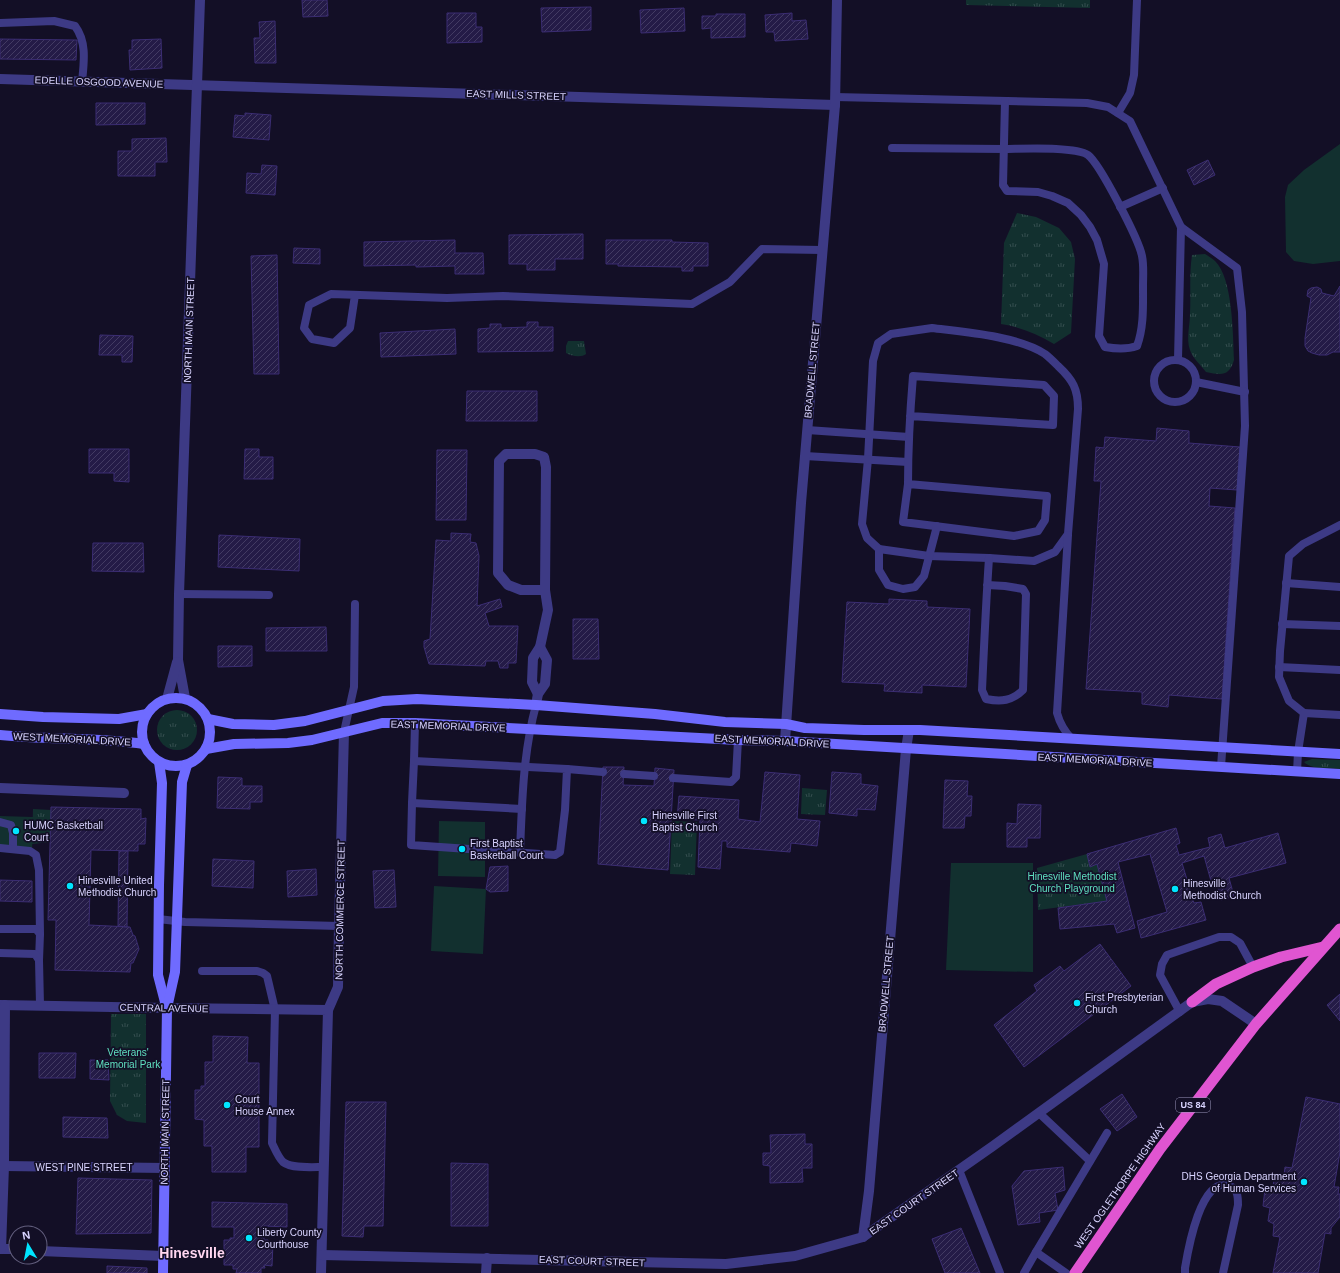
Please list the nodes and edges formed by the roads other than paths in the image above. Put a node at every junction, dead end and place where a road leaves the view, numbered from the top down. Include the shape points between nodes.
1 (200, 0) edge
2 (836, 0) edge
3 (1137, 0) edge
4 (0, 23) edge
5 (0, 79) edge
6 (82, 82) junction
7 (197, 86) junction
8 (835, 101) junction
9 (1005, 101) junction
10 (1118, 113) junction
11 (892, 148) dead end
12 (1004, 149) junction
13 (1163, 188) junction
14 (1120, 207) junction
15 (1181, 227) junction
16 (822, 250) junction
17 (355, 295) junction
18 (1178, 360) junction
19 (1196, 382) junction
20 (1244, 392) junction
21 (910, 416) junction
22 (807, 430) junction
23 (869, 435) junction
24 (908, 438) junction
25 (805, 456) junction
26 (868, 459) junction
27 (908, 462) junction
28 (908, 484) junction
29 (1340, 525) edge
30 (937, 526) junction
31 (1068, 534) junction
32 (879, 549) junction
33 (930, 556) junction
34 (989, 558) junction
35 (1286, 583) junction
36 (987, 585) junction
37 (1340, 587) edge
38 (545, 590) junction
39 (179, 594) junction
40 (269, 595) dead end
41 (355, 604) dead end
42 (1282, 624) junction
43 (1340, 626) edge
44 (178, 660) junction
45 (1279, 667) junction
46 (1340, 670) edge
47 (185, 698) junction
48 (167, 699) junction
49 (536, 705) junction
50 (349, 710) junction
51 (1304, 713) junction
52 (0, 714) edge
53 (147, 714) junction
54 (1340, 714) edge
55 (208, 719) junction
56 (415, 723) junction
57 (786, 724) junction
58 (530, 729) junction
59 (909, 730) junction
60 (344, 732) junction
61 (0, 735) edge
62 (1072, 739) junction
63 (738, 740) junction
64 (785, 741) junction
65 (144, 744) junction
66 (1222, 748) junction
67 (206, 749) junction
68 (906, 749) junction
69 (1298, 752) junction
70 (1340, 754) edge
71 (414, 761) junction
72 (159, 762) junction
73 (187, 765) junction
74 (524, 767) junction
75 (1221, 767) junction
76 (567, 769) junction
77 (603, 772) dead end
78 (1297, 772) junction
79 (624, 774) dead end
80 (1340, 774) edge
81 (654, 776) dead end
82 (673, 778) dead end
83 (0, 788) edge
84 (124, 793) dead end
85 (412, 803) junction
86 (522, 809) junction
87 (0, 822) edge
88 (0, 848) edge
89 (13, 849) junction
90 (520, 852) junction
91 (158, 919) junction
92 (176, 921) junction
93 (339, 926) junction
94 (0, 929) edge
95 (1340, 929) edge
96 (40, 934) junction
97 (1324, 947) junction
98 (0, 953) edge
99 (39, 960) junction
100 (1253, 967) junction
101 (202, 971) dead end
102 (1192, 1002) junction
103 (3, 1005) edge
104 (40, 1005) junction
105 (167, 1008) junction
106 (275, 1010) junction
107 (328, 1010) junction
108 (1180, 1012) junction
109 (1256, 1024) junction
110 (3, 1052) edge
111 (3, 1093) edge
112 (1039, 1113) junction
113 (1107, 1133) dead end
114 (1090, 1161) junction
115 (4, 1166) junction
116 (324, 1167) junction
117 (164, 1168) junction
118 (959, 1170) junction
119 (863, 1237) junction
120 (0, 1249) edge
121 (48, 1250) edge
122 (1036, 1252) junction
123 (322, 1254) junction
124 (163, 1256) junction
125 (487, 1258) junction
126 (163, 1273) edge
127 (321, 1273) edge
128 (486, 1273) edge
129 (1000, 1273) edge
130 (1024, 1273) edge
131 (1066, 1273) edge
132 (1075, 1273) edge
133 (1185, 1273) edge
134 (1223, 1273) edge

1 - 7 street, NORTH MAIN STREET
2 - 8 street, BRADWELL STREET
3 - 10 lane via 1134,75 1130,93
4 - 6 lane via 54,21 75,26 83,40
5 - 6 street, EDELLE OSGOOD AVENUE
6 - 7 street, EDELLE OSGOOD AVENUE
7 - 8 street, EAST MILLS STREET
7 - 39 street, NORTH MAIN STREET
8 - 9 lane
8 - 16 street, BRADWELL STREET
9 - 10 lane via 1088,103 1108,107
9 - 12 lane
10 - 13 lane via 1130,120
11 - 12 lane
12 - 14 lane via 1072,150 1088,155 1102,173
12 - 14 lane via 1003,186 1007,191 1038,192 1052,196 1068,203 1090,227 1104,264 1099,336 1105,347 1129,349 1137,346 1142,326 1143,266 1142,255
13 - 14 lane
13 - 15 lane
15 - 18 lane
15 - 20 lane via 1237,268 1242,312
16 - 17 lane via 762,248 730,282 692,304 503,296 447,298
16 - 22 street, BRADWELL STREET
17 - 17 lane via 331,294 308,305 304,328 312,339 334,343 350,328
18 - 19 lane via 1188,364 1194,372
18 - 19 lane via 1166,361 1157,368 1153,379 1158,395 1165,400 1182,401 1189,397
19 - 20 lane
20 - 66 lane via 1244,434
21 - 21 lane via 913,376 1044,385 1054,396 1053,425
21 - 24 lane
22 - 23 lane
22 - 25 street, BRADWELL STREET
23 - 24 lane
23 - 26 lane
23 - 31 lane via 873,360 878,343 891,334 932,328 981,334 1020,343 1045,354 1066,373 1078,396
24 - 27 lane
25 - 26 lane
25 - 57 street, BRADWELL STREET
26 - 27 lane
26 - 32 lane via 862,524 867,538
27 - 28 lane
28 - 30 lane via 903,522
28 - 30 lane via 1047,496 1045,520 1038,531 1014,536
29 - 35 lane via 1303,544 1289,556
30 - 33 lane
31 - 34 lane via 1055,552 1034,561
31 - 62 lane via 1058,713 1060,723
32 - 33 lane
32 - 33 lane via 879,570 888,585 903,589 915,587 924,576
33 - 34 lane
34 - 36 lane
35 - 37 lane
35 - 42 lane
36 - 36 lane via 982,690 986,699 1008,700 1023,690 1026,594 1023,589
38 - 38 street via 521,590 508,585 498,573 499,461 506,454 535,454 544,458
38 - 49 street via 548,610 540,647 547,660 545,684 538,694
39 - 40 lane
39 - 44 street, NORTH MAIN STREET
41 - 50 lane via 354,688
42 - 43 lane
42 - 45 lane
44 - 47 street, NORTH MAIN STREET
44 - 48 street, NORTH MAIN STREET
45 - 46 lane
45 - 51 lane via 1279,677 1289,701
47 - 48 main road
47 - 55 main road via 200,707
48 - 53 main road via 158,703
49 - 50 main road, EAST MEMORIAL DRIVE via 417,699 382,702
49 - 57 main road, EAST MEMORIAL DRIVE via 725,722
49 - 58 lane
50 - 55 main road, EAST MEMORIAL DRIVE via 305,722 274,725 233,724
50 - 60 lane
51 - 54 lane
51 - 69 lane
52 - 53 main road, WEST MEMORIAL DRIVE via 119,719
53 - 65 main road via 142,726
55 - 67 main road via 210,731
56 - 58 main road, EAST MEMORIAL DRIVE
56 - 60 main road, EAST MEMORIAL DRIVE via 382,723
56 - 71 lane
57 - 59 main road, EAST MEMORIAL DRIVE via 805,728
57 - 64 street, BRADWELL STREET
58 - 63 main road, EAST MEMORIAL DRIVE
58 - 74 lane
59 - 62 main road, EAST MEMORIAL DRIVE
59 - 68 street, BRADWELL STREET
60 - 67 main road, EAST MEMORIAL DRIVE via 288,743 234,744
60 - 93 street, NORTH COMMERCE STREET
61 - 65 main road, WEST MEMORIAL DRIVE via 120,740
62 - 66 main road, EAST MEMORIAL DRIVE
63 - 64 main road, EAST MEMORIAL DRIVE
63 - 82 lane via 736,777 731,782
64 - 68 main road, EAST MEMORIAL DRIVE
65 - 72 main road
66 - 69 main road, EAST MEMORIAL DRIVE
66 - 75 lane
67 - 73 main road via 200,757
68 - 75 main road, EAST MEMORIAL DRIVE
68 - 119 street, BRADWELL STREET via 870,1184
69 - 70 main road, EAST MEMORIAL DRIVE
69 - 78 lane
71 - 74 lane
71 - 85 lane
72 - 73 main road via 174,766
72 - 91 main road, NORTH MAIN STREET via 162,783
73 - 92 main road, NORTH MAIN STREET via 182,782
74 - 76 lane
74 - 86 lane
75 - 78 main road, EAST MEMORIAL DRIVE
76 - 77 lane
76 - 90 lane via 560,852 555,855
78 - 80 main road, EAST MEMORIAL DRIVE
79 - 81 lane
83 - 84 street
85 - 86 lane
85 - 90 lane via 411,845
86 - 90 lane
87 - 89 lane via 11,825
88 - 89 lane
89 - 96 lane via 30,851 36,855 39,870
91 - 92 lane
91 - 105 main road, NORTH MAIN STREET via 158,975
92 - 93 lane
92 - 105 main road, NORTH MAIN STREET via 174,972
93 - 107 street, NORTH COMMERCE STREET via 338,987
94 - 96 lane via 36,929
95 - 97 highway, US 84
96 - 99 lane
97 - 100 highway via 1281,957
97 - 109 highway, WEST OGLETHORPE HIGHWAY / US 84
98 - 99 lane via 35,954
99 - 104 lane
100 - 102 highway via 1216,984
100 - 108 lane via 1240,943 1231,937 1219,937 1167,955 1160,975
101 - 106 lane via 263,973 267,976
102 - 108 street, EAST COURT STREET
102 - 109 street via 1208,999 1222,1002
103 - 104 street, CENTRAL AVENUE
103 - 110 street
104 - 105 street, CENTRAL AVENUE
105 - 106 street, CENTRAL AVENUE
105 - 117 main road, NORTH MAIN STREET
106 - 107 street, CENTRAL AVENUE
106 - 116 lane via 272,1142 284,1163
107 - 116 street, NORTH COMMERCE STREET
108 - 112 street, EAST COURT STREET
109 - 132 highway, WEST OGLETHORPE HIGHWAY / US 84 via 1160,1149
110 - 111 street
111 - 115 street
112 - 114 lane
112 - 118 street, EAST COURT STREET
113 - 114 lane
114 - 122 lane
115 - 117 street, WEST PINE STREET
115 - 120 street
116 - 123 street, NORTH COMMERCE STREET
117 - 124 main road, NORTH MAIN STREET
118 - 119 street, EAST COURT STREET
118 - 129 lane
119 - 125 street, EAST COURT STREET via 795,1256 726,1264
121 - 124 street
122 - 130 lane
122 - 131 lane
123 - 125 street, EAST COURT STREET
123 - 127 street, NORTH COMMERCE STREET
124 - 126 main road, NORTH MAIN STREET
125 - 128 street
133 - 134 lane via 1198,1214 1212,1191 1228,1185 1238,1194 1238,1205

